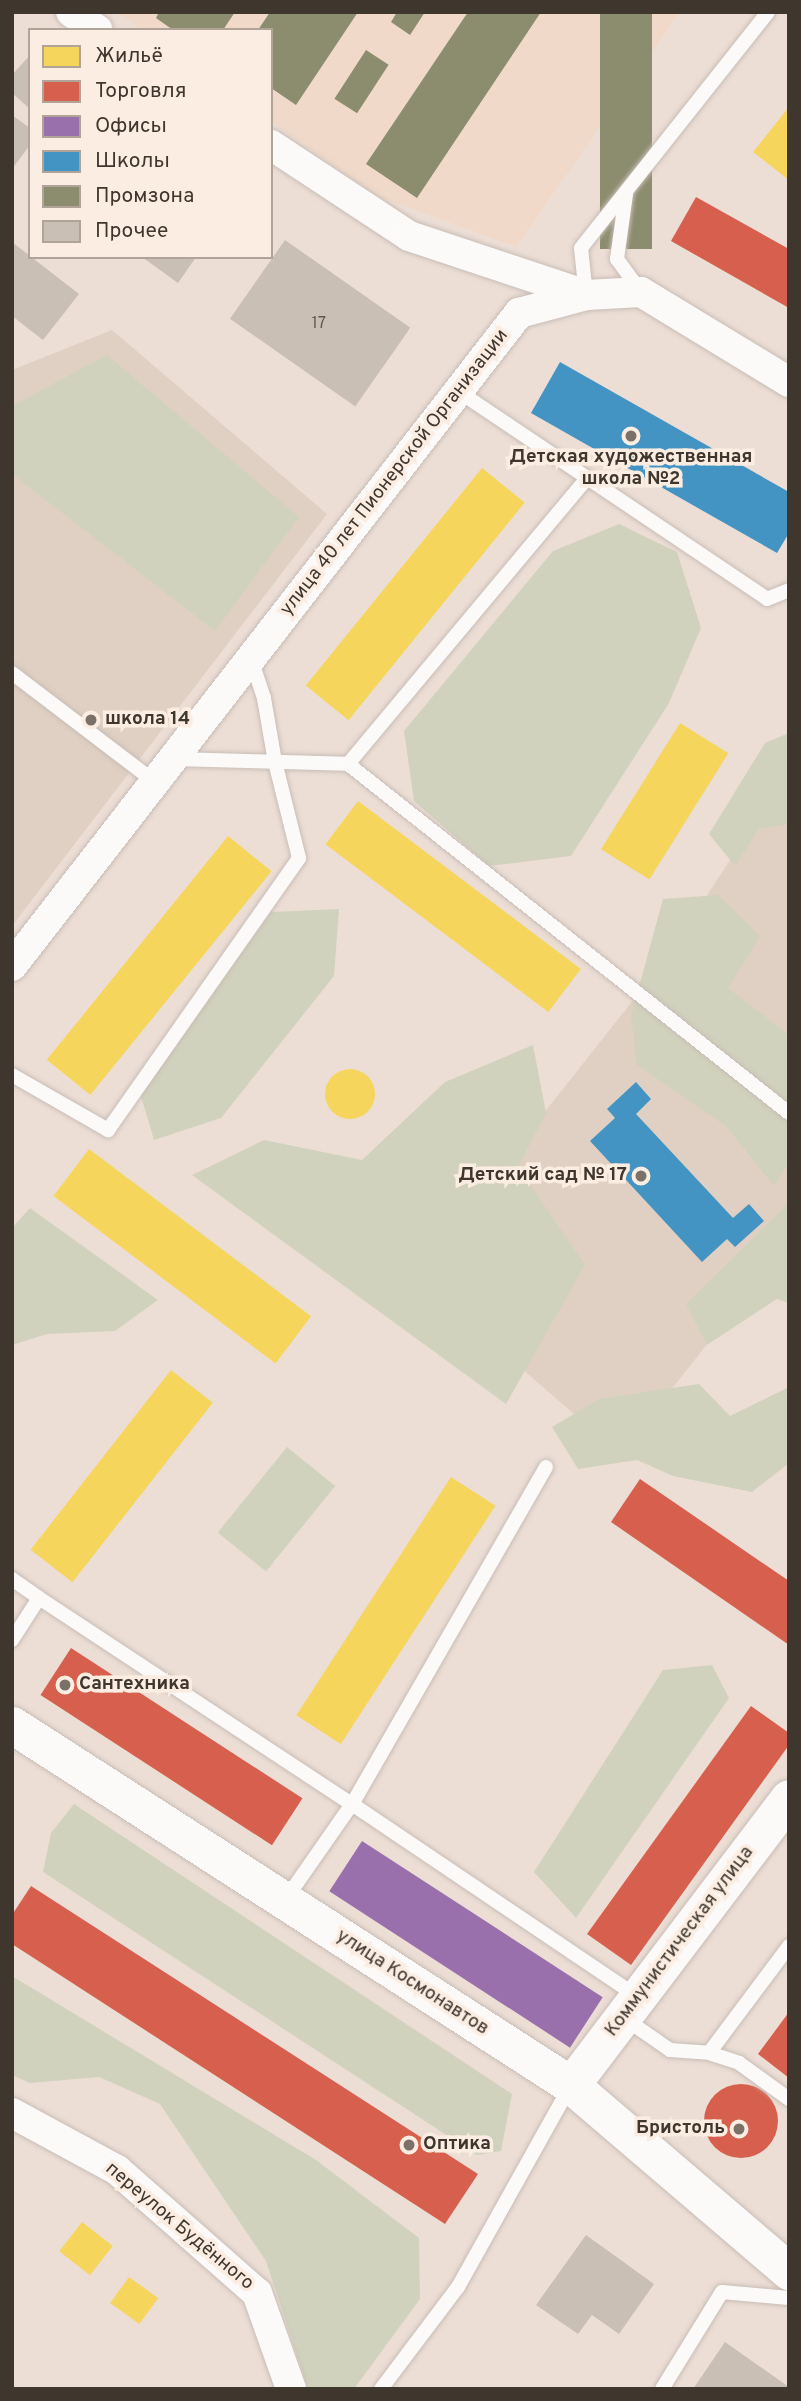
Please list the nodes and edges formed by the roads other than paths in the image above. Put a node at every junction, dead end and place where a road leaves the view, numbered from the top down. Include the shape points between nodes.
1 (71, 12) edge
2 (768, 12) edge
3 (95, 28) edge
4 (273, 146) edge
5 (626, 191) junction
6 (641, 292) junction
7 (586, 295) junction
8 (789, 382) edge
9 (458, 391) junction
10 (587, 478) junction
11 (789, 590) edge
12 (251, 659) junction
13 (12, 673) edge
14 (275, 762) junction
15 (348, 764) junction
16 (163, 771) junction
17 (12, 966) edge
18 (12, 1075) edge
19 (789, 1113) edge
20 (546, 1467) dead end
21 (12, 1579) edge
22 (38, 1598) junction
23 (12, 1640) edge
24 (12, 1725) edge
25 (789, 1798) edge
26 (352, 1804) junction
27 (285, 1901) junction
28 (789, 1946) edge
29 (630, 2007) junction
30 (709, 2053) junction
31 (571, 2085) junction
32 (789, 2099) edge
33 (12, 2113) edge
34 (785, 2259) edge
35 (789, 2298) edge
36 (291, 2389) edge
37 (381, 2389) edge
38 (662, 2389) edge

1 - 3 street
2 - 5 lane
4 - 7 street via 409,236
5 - 6 lane via 617,259
5 - 7 lane via 582,248
6 - 7 street
6 - 8 street
7 - 9 street, улица 40 лет Пионерской Организации via 519,313
9 - 10 lane
9 - 12 street, улица 40 лет Пионерской Организации
10 - 11 lane via 767,598
10 - 15 lane
12 - 14 lane via 264,698
12 - 16 street, улица 40 лет Пионерской Организации
13 - 16 lane
14 - 15 lane
14 - 16 lane
14 - 18 lane via 299,858 108,1130
15 - 19 lane
16 - 17 street, улица 40 лет Пионерской Организации
20 - 26 lane
21 - 22 lane
22 - 23 lane
22 - 26 lane
24 - 27 street, улица Космонавтов
25 - 29 street, Коммунистическая улица
26 - 27 lane
26 - 29 lane
27 - 31 street, улица Космонавтов
28 - 30 lane
29 - 30 lane via 670,2050
29 - 31 street, Коммунистическая улица
30 - 32 lane via 739,2063
31 - 34 street, улица Космонавтов
31 - 37 lane via 458,2287
33 - 36 street, переулок Будённого via 117,2170 257,2293
35 - 38 lane via 722,2292

